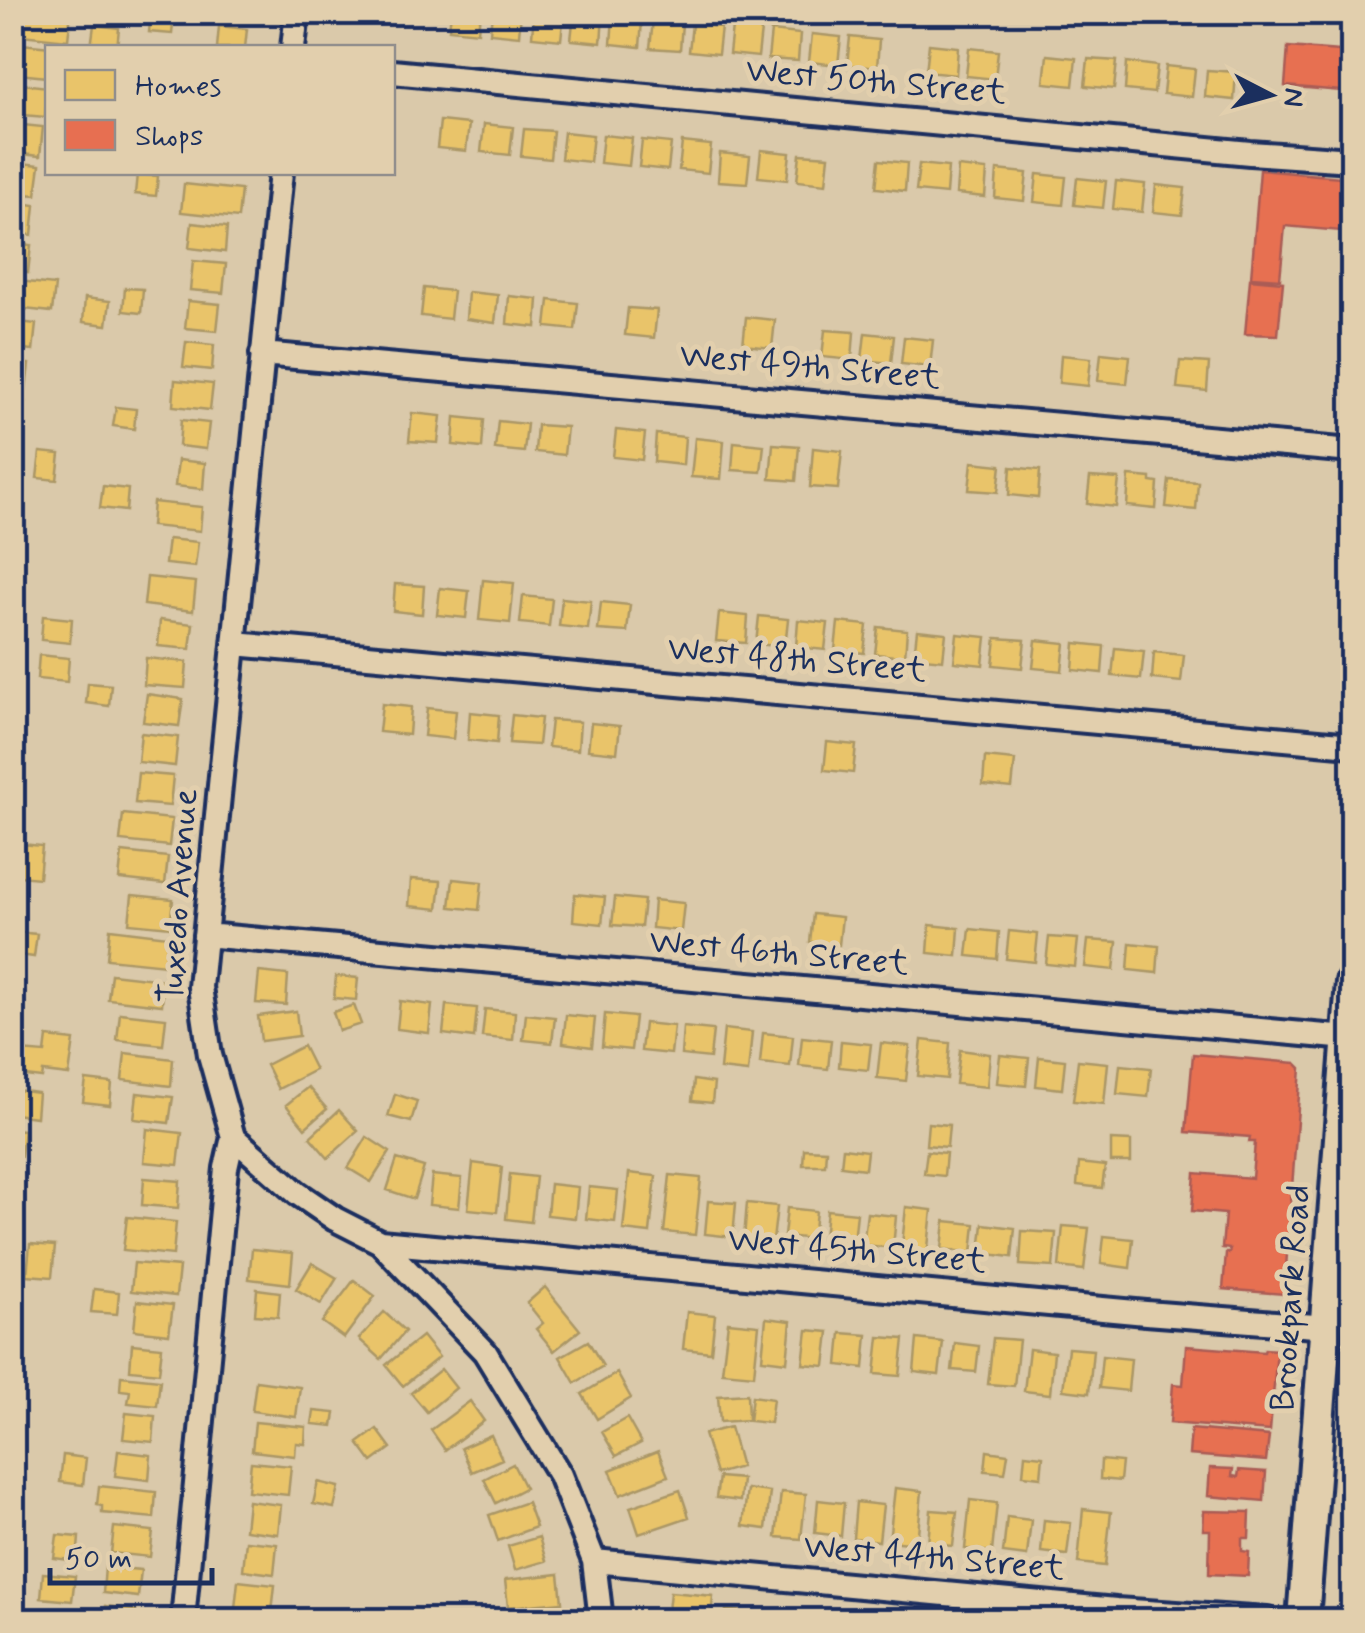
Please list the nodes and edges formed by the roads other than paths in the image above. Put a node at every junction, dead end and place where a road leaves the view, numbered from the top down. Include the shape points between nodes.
1 (296, 12) edge
2 (293, 45) edge
3 (395, 72) edge
4 (1352, 160) edge
5 (281, 175) edge
6 (262, 354) junction
7 (1352, 450) edge
8 (235, 644) junction
9 (1352, 744) edge
10 (205, 935) junction
11 (1352, 982) edge
12 (1348, 1038) junction
13 (233, 1138) junction
14 (380, 1242) junction
15 (1328, 1328) junction
16 (594, 1561) junction
17 (182, 1620) edge
18 (601, 1620) edge
19 (1267, 1620) edge
20 (1304, 1620) edge

1 - 2 street
3 - 4 street, West 50th Street
5 - 6 street, Tuxedo Avenue
6 - 7 street, West 49th Street
6 - 8 street, Tuxedo Avenue
8 - 9 street, West 48th Street
8 - 10 street, Tuxedo Avenue
10 - 12 street, West 46th Street
10 - 13 street, Tuxedo Avenue via 200,987 207,1038
11 - 12 main road, Brookpark Road
12 - 15 main road, Brookpark Road
13 - 14 street via 297,1194
13 - 17 street, Tuxedo Avenue
14 - 15 street, West 45th Street
14 - 16 street via 485,1352 560,1474
15 - 20 main road, Brookpark Road
16 - 18 street
16 - 19 street, West 44th Street

